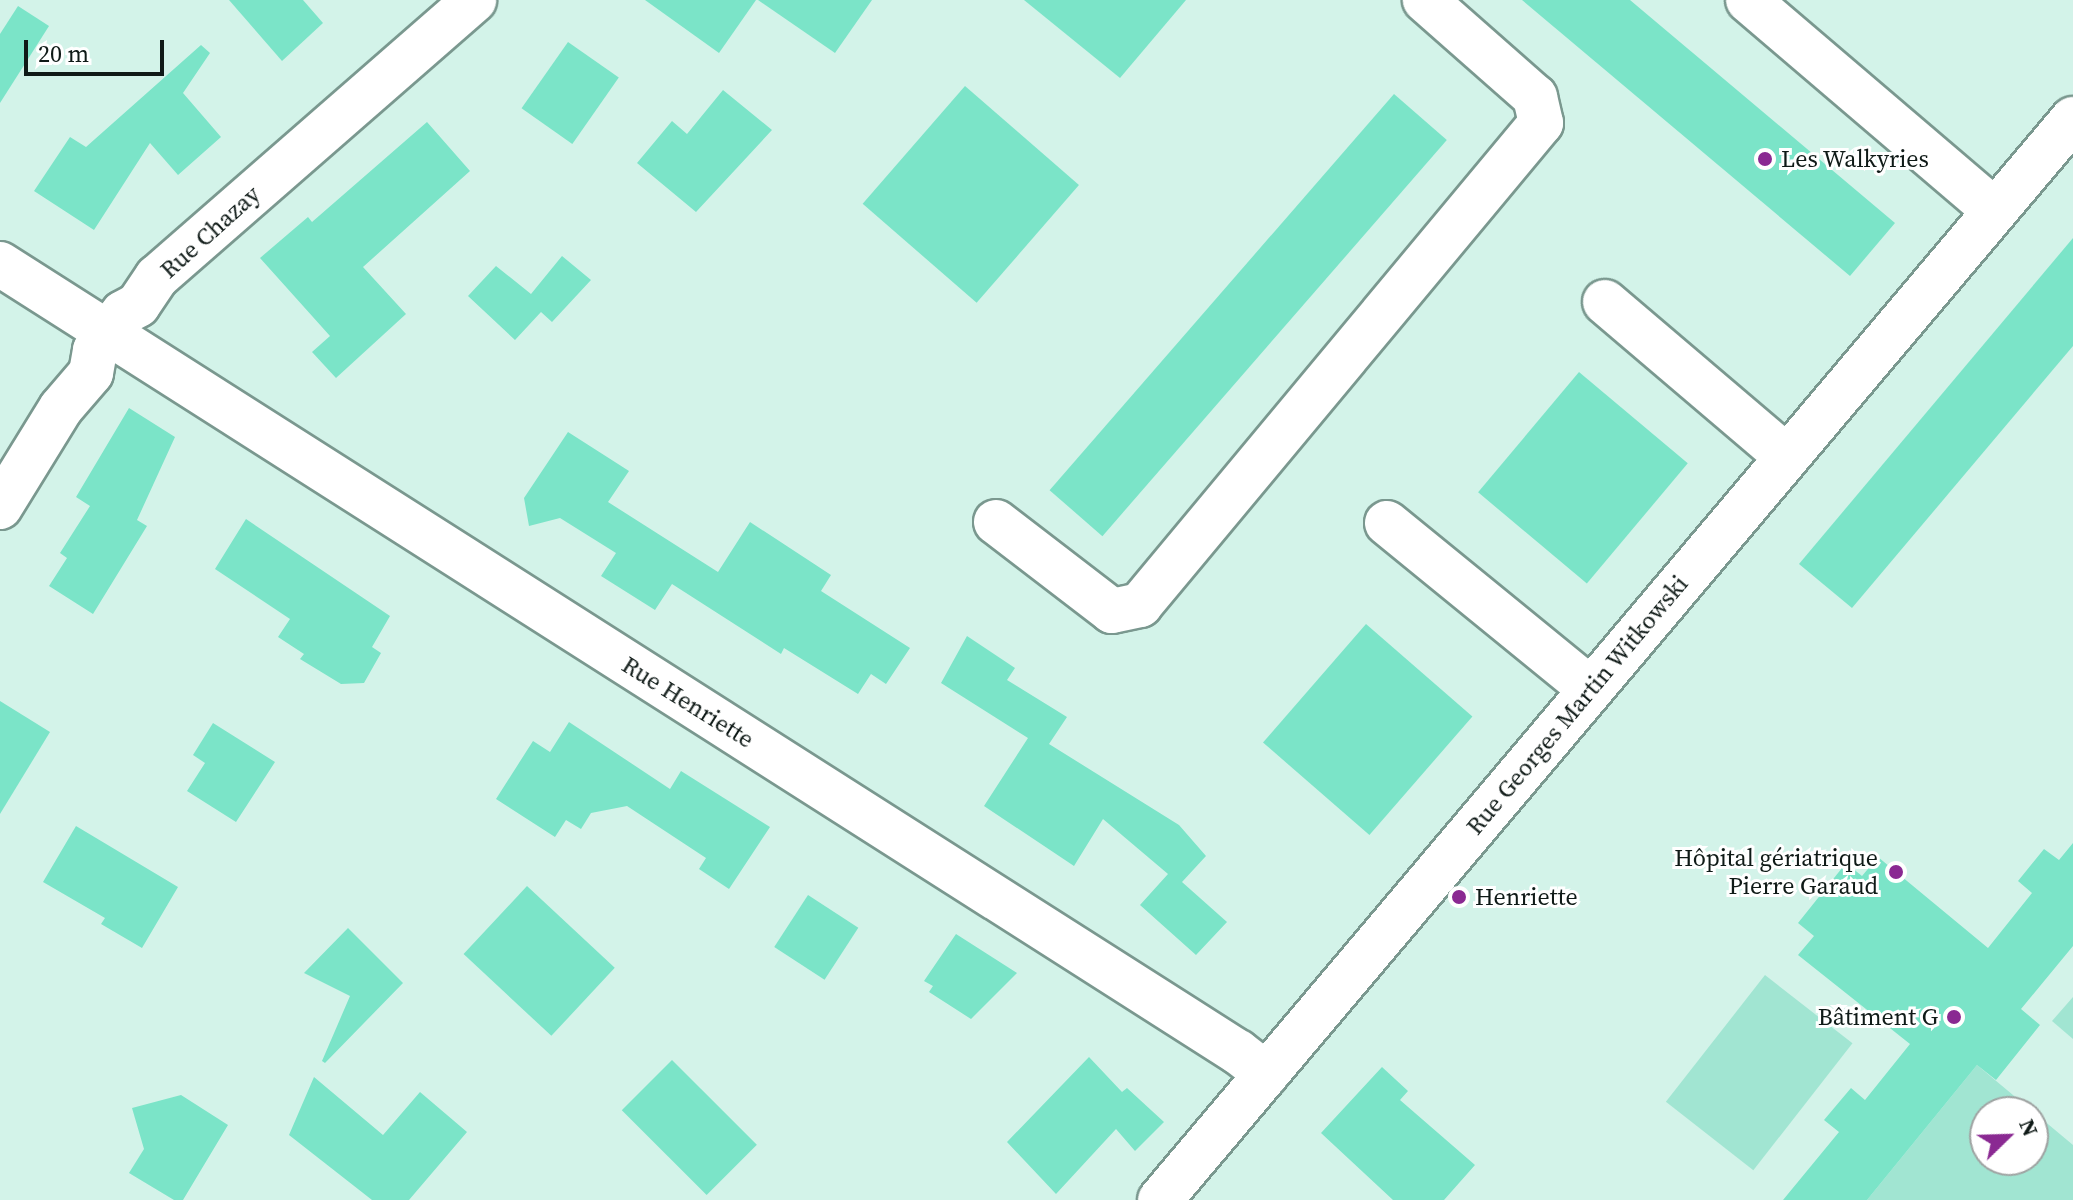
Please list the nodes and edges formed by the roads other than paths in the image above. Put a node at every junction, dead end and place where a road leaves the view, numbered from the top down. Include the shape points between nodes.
1 (474, 0) edge
2 (1425, 0) edge
3 (1748, 0) edge
4 (2073, 119) edge
5 (1994, 210) junction
6 (0, 264) edge
7 (1605, 302) dead end
8 (107, 333) junction
9 (1787, 457) junction
10 (0, 507) edge
11 (996, 522) dead end
12 (1387, 523) dead end
13 (1589, 688) junction
14 (1266, 1074) junction
15 (1160, 1200) edge

1 - 8 street, Rue Chazay via 157,277 138,305
2 - 11 street via 1535,97 1541,123 1140,605 1112,611
3 - 5 street
4 - 5 street, Rue Georges Martin Witkowski
5 - 9 street, Rue Georges Martin Witkowski
6 - 8 street, Rue Henriette
7 - 9 street
8 - 10 street, Rue Chazay via 95,350 91,373 61,408
8 - 14 street, Rue Henriette
9 - 13 street, Rue Georges Martin Witkowski
12 - 13 street
13 - 14 street, Rue Georges Martin Witkowski
14 - 15 street, Rue Georges Martin Witkowski

